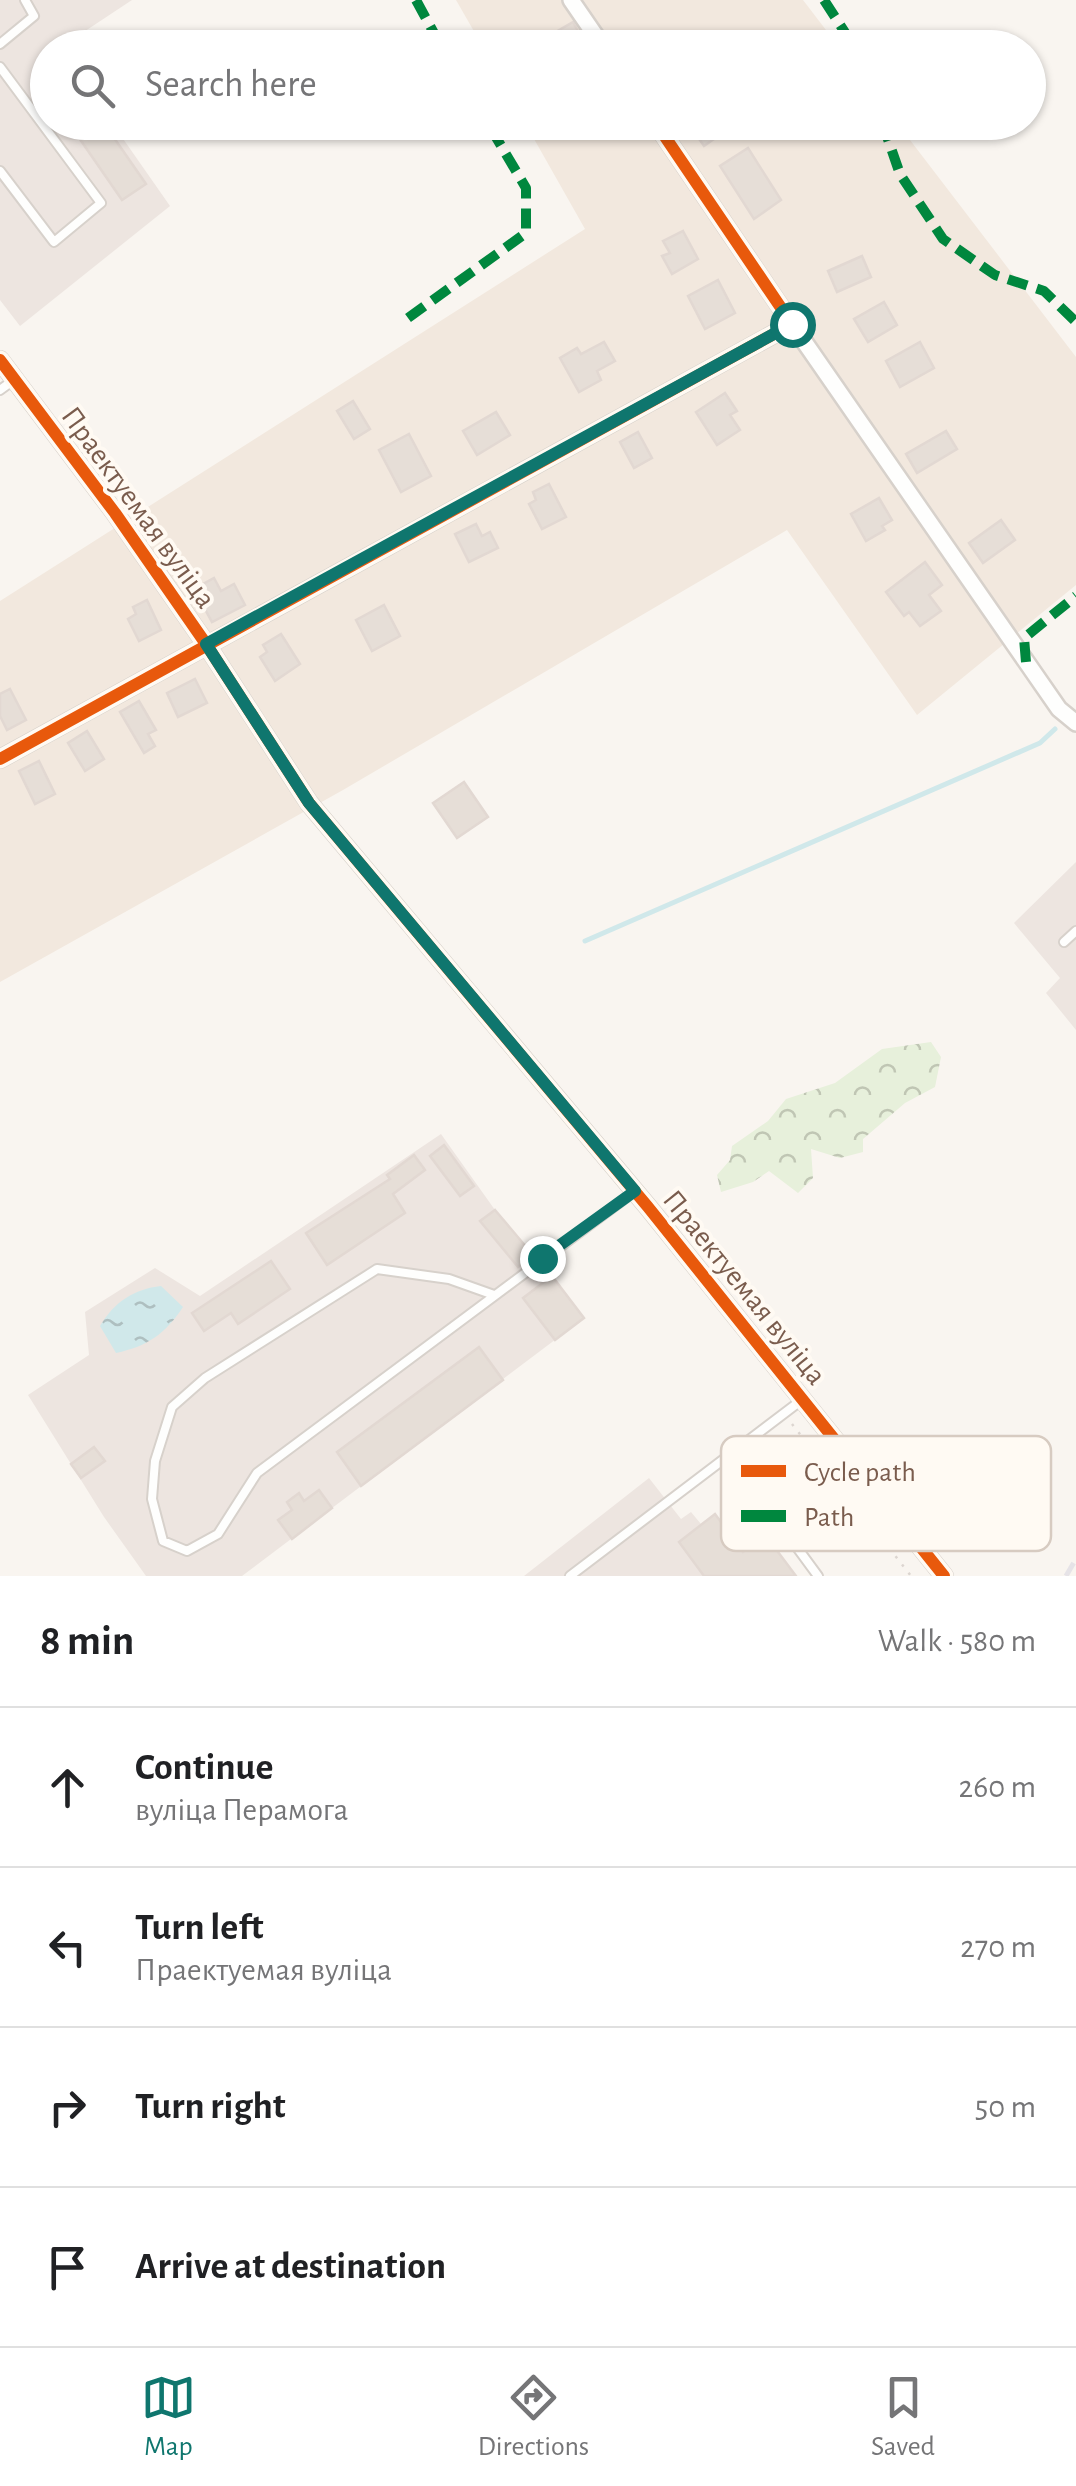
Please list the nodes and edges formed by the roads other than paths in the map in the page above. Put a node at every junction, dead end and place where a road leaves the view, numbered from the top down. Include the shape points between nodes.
1 (25, 0) edge
2 (572, 0) edge
3 (592, 30) edge
4 (0, 44) edge
5 (0, 68) edge
6 (30, 109) edge
7 (53, 140) edge
8 (667, 140) edge
9 (0, 171) edge
10 (792, 324) junction
11 (0, 360) edge
12 (14, 379) junction
13 (0, 390) edge
14 (206, 644) junction
15 (1076, 723) edge
16 (0, 759) edge
17 (1076, 930) edge
18 (1064, 942) dead end
19 (635, 1191) junction
20 (494, 1295) junction
21 (804, 1399) junction
22 (753, 1436) edge
23 (833, 1436) edge
24 (721, 1460) edge
25 (799, 1551) edge
26 (924, 1551) edge
27 (570, 1576) edge
28 (818, 1576) edge
29 (944, 1576) edge

1 - 4 lane via 34,16
2 - 3 street
5 - 6 lane
7 - 9 lane via 100,204 54,242
8 - 10 street
10 - 14 street
10 - 15 street via 1058,709
11 - 12 street, Праектуемая вуліца
12 - 13 lane
12 - 14 street, Праектуемая вуліца
14 - 16 street
14 - 19 street, Праектуемая вуліца via 309,803
17 - 18 lane
19 - 20 lane
19 - 21 street, Праектуемая вуліца
20 - 20 lane via 258,1472 218,1534 187,1551 163,1541 152,1499 156,1461 172,1406 205,1378 377,1269 449,1279
21 - 22 lane
21 - 23 street, Праектуемая вуліца
24 - 27 lane
25 - 28 lane
26 - 29 street, Праектуемая вуліца

